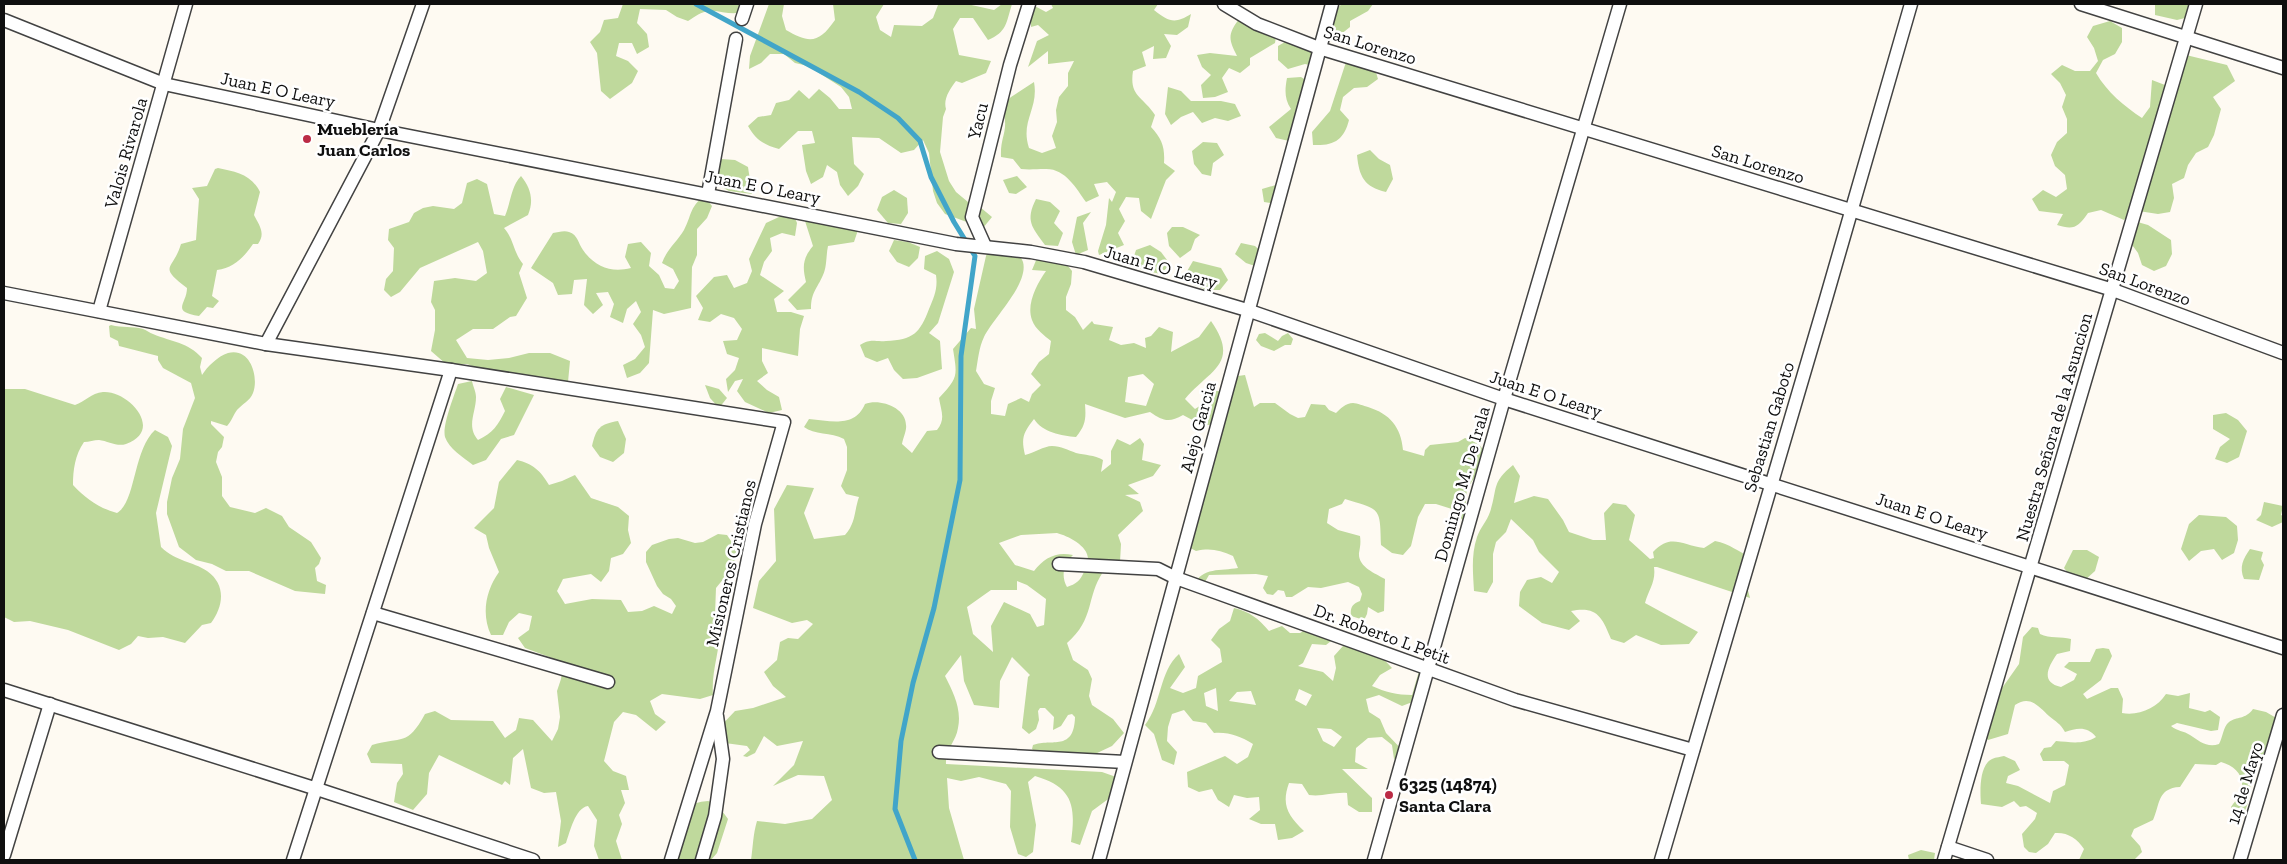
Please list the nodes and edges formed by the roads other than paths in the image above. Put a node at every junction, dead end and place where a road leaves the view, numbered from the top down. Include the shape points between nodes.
1 (186, 4) edge
2 (423, 4) edge
3 (746, 4) edge
4 (1028, 4) edge
5 (1224, 4) edge
6 (1332, 4) edge
7 (1620, 4) edge
8 (1911, 4) edge
9 (2081, 4) edge
10 (2196, 4) edge
11 (742, 19) dead end
12 (4, 20) edge
13 (2186, 38) junction
14 (736, 39) dead end
15 (1319, 48) junction
16 (2283, 68) edge
17 (164, 84) junction
18 (1584, 129) junction
19 (379, 130) junction
20 (708, 194) junction
21 (1853, 211) junction
22 (981, 246) junction
23 (2113, 290) junction
24 (4, 293) edge
25 (1247, 310) junction
26 (99, 311) junction
27 (266, 344) junction
28 (2283, 353) edge
29 (451, 370) junction
30 (1504, 399) junction
31 (1770, 483) junction
32 (1059, 564) dead end
33 (2031, 567) junction
34 (1176, 578) junction
35 (373, 613) junction
36 (2283, 648) edge
37 (1427, 669) junction
38 (608, 682) dead end
39 (4, 690) edge
40 (50, 704) junction
41 (717, 711) junction
42 (2283, 715) edge
43 (1692, 750) junction
44 (939, 752) dead end
45 (1126, 762) junction
46 (317, 789) junction
47 (1948, 847) junction
48 (4, 855) edge
49 (293, 860) edge
50 (533, 860) edge
51 (672, 860) edge
52 (702, 860) edge
53 (1099, 860) edge
54 (1374, 860) edge
55 (1660, 860) edge
56 (1944, 860) edge
57 (1987, 860) edge
58 (2240, 860) edge

1 - 17 street, Valois Rivarola
2 - 19 street
3 - 11 street
4 - 22 street, Yacu via 972,217
5 - 15 street, San Lorenzo via 1257,24
6 - 15 street, Alejo Garcia
7 - 18 street, Domingo M. De Irala
8 - 21 street, Sebastian Gaboto
9 - 13 street
10 - 13 street, Nuestra Señora de la Asuncion
12 - 17 street, Juan E O Leary
13 - 16 street
13 - 23 street, Nuestra Señora de la Asuncion
14 - 20 street
15 - 18 street, San Lorenzo
15 - 25 street, Alejo Garcia
17 - 19 street, Juan E O Leary
17 - 26 street, Valois Rivarola
18 - 21 street, San Lorenzo
18 - 30 street, Domingo M. De Irala
19 - 20 street, Juan E O Leary
19 - 27 street
20 - 22 street, Juan E O Leary via 956,244
21 - 23 street, San Lorenzo
21 - 31 street, Sebastian Gaboto
22 - 25 street, Juan E O Leary via 1084,262
23 - 28 street, San Lorenzo
23 - 33 street, Nuestra Señora de la Asuncion
24 - 26 street
25 - 30 street, Juan E O Leary
25 - 34 street, Alejo Garcia
26 - 27 street
27 - 29 street
29 - 35 street
29 - 41 street, Misioneros Cristianos via 784,422 756,524
30 - 31 street, Juan E O Leary
30 - 37 street, Domingo M. De Irala
31 - 33 street, Juan E O Leary
31 - 43 street, Sebastian Gaboto
32 - 34 street, Dr. Roberto L Petit via 1158,569
33 - 36 street, Juan E O Leary
33 - 47 street, Nuestra Señora de la Asuncion
34 - 37 street, Dr. Roberto L Petit
34 - 45 street, Alejo Garcia
35 - 38 street
35 - 46 street
37 - 43 street, Dr. Roberto L Petit via 1516,700
37 - 54 street, Domingo M. De Irala
39 - 40 street
40 - 46 street
40 - 48 street
41 - 51 street, Misioneros Cristianos
41 - 52 street, Misioneros Cristianos via 723,759 714,816
42 - 58 street, 14 de Mayo
43 - 55 street, Sebastian Gaboto
44 - 45 street
45 - 53 street, Alejo Garcia
46 - 49 street
46 - 50 street
47 - 56 street, Nuestra Señora de la Asuncion
47 - 57 street

